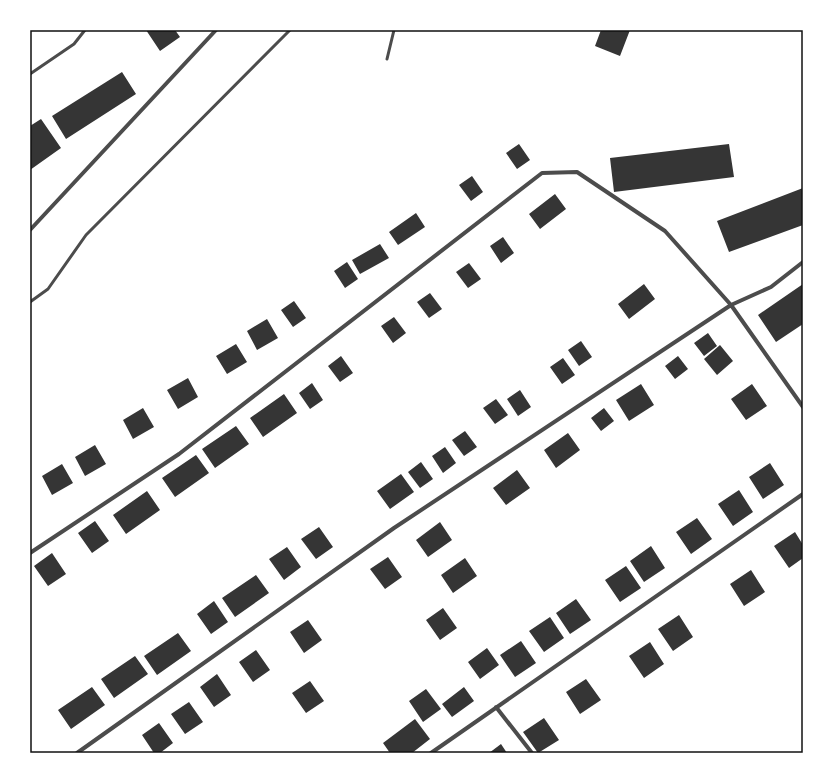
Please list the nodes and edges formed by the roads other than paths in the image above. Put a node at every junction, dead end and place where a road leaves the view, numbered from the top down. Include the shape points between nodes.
1 (85, 30) edge
2 (216, 30) edge
3 (290, 30) edge
4 (394, 30) edge
5 (387, 59) dead end
6 (30, 74) edge
7 (30, 230) edge
8 (803, 262) edge
9 (30, 302) edge
10 (731, 305) junction
11 (803, 407) edge
12 (803, 494) edge
13 (30, 553) edge
14 (496, 707) junction
15 (77, 753) edge
16 (431, 753) edge
17 (532, 753) edge

1 - 6 lane via 74,44
2 - 7 street
3 - 9 lane via 86,235 48,289
4 - 5 lane
8 - 10 street via 770,287
10 - 11 street
10 - 13 street via 665,231 577,172 542,173 179,454
10 - 15 street via 394,528
12 - 14 street
14 - 16 street
14 - 17 street

